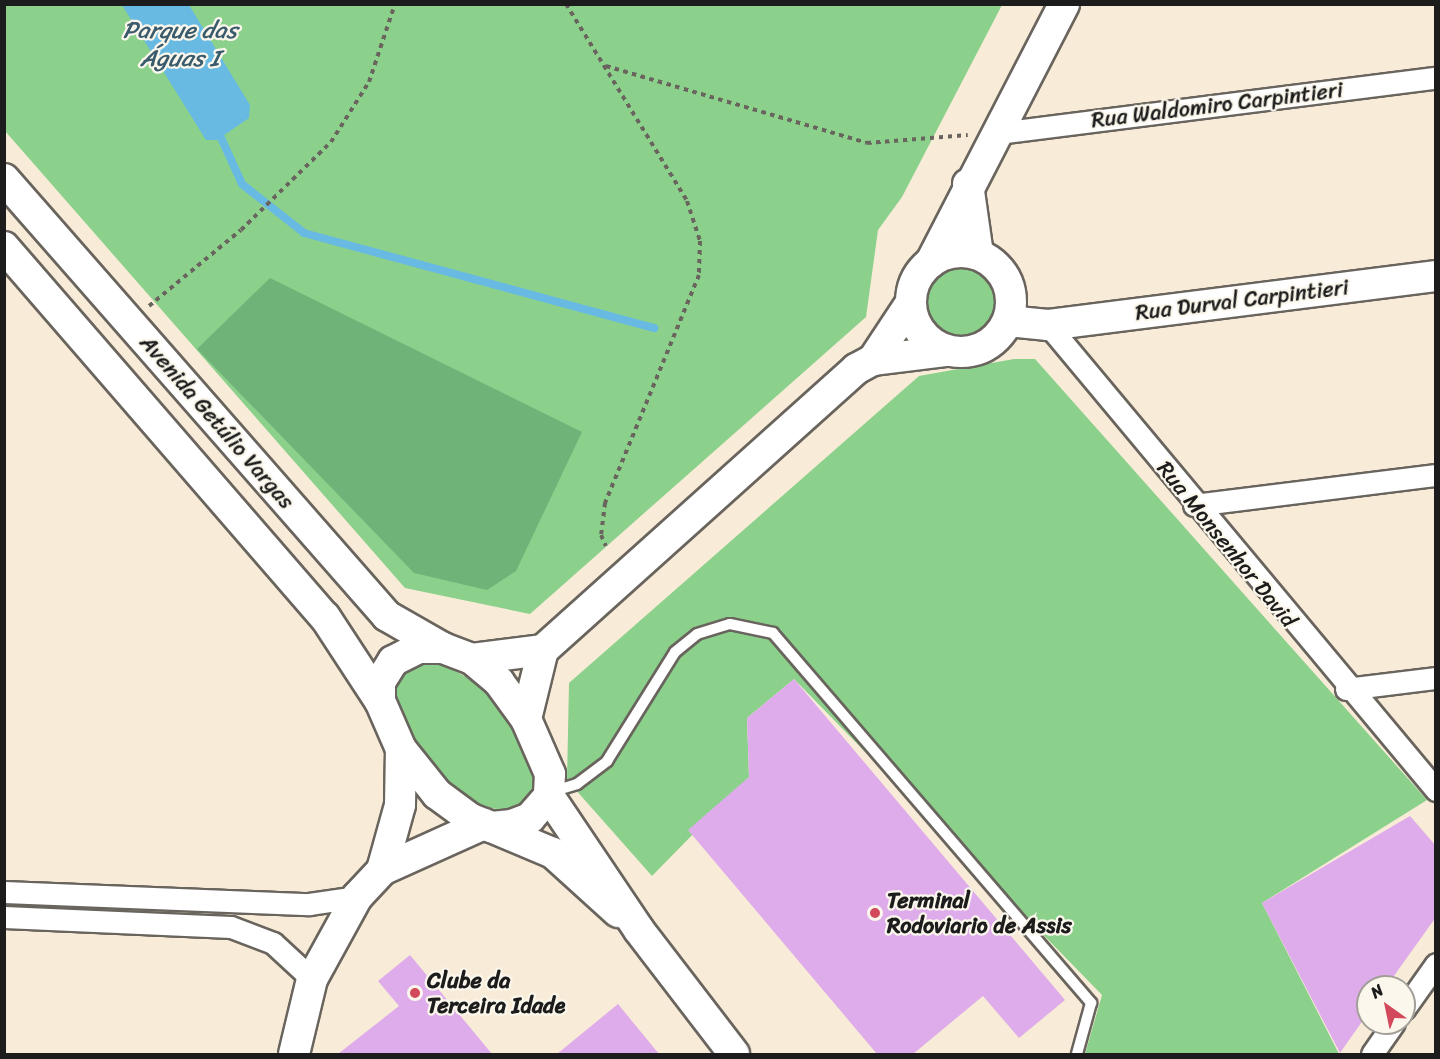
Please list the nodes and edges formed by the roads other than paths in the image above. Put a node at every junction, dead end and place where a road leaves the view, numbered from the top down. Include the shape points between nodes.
1 (1064, 4) edge
2 (1436, 78) edge
3 (998, 133) junction
4 (4, 179) edge
5 (969, 184) junction
6 (4, 247) edge
7 (978, 254) junction
8 (931, 262) junction
9 (1436, 276) edge
10 (910, 304) junction
11 (1008, 321) junction
12 (1048, 325) junction
13 (946, 351) junction
14 (873, 360) junction
15 (1436, 475) edge
16 (1194, 505) junction
17 (443, 648) junction
18 (543, 650) junction
19 (472, 658) junction
20 (1436, 678) edge
21 (1346, 689) junction
22 (380, 701) junction
23 (526, 719) junction
24 (401, 749) junction
25 (1436, 790) edge
26 (549, 794) junction
27 (488, 826) junction
28 (382, 870) junction
29 (4, 892) edge
30 (106, 896) junction
31 (357, 897) junction
32 (4, 917) edge
33 (106, 923) junction
34 (639, 930) junction
35 (1436, 964) edge
36 (312, 979) junction
37 (1416, 992) edge
38 (1385, 1035) edge
39 (294, 1054) edge
40 (734, 1054) edge
41 (1077, 1054) edge
42 (1372, 1054) edge

1 - 3 street
2 - 3 street, Rua Waldomiro Carpintieri
3 - 5 street
4 - 17 street, Avenida Getúlio Vargas via 387,616
5 - 7 street
5 - 8 street
6 - 22 street, Avenida Getúlio Vargas via 325,617
7 - 8 street via 961,252
7 - 11 street via 1004,274 1011,297
8 - 10 street via 919,274
9 - 12 street, Rua Durval Carpintieri
10 - 13 street via 921,334
10 - 14 street
11 - 12 street
11 - 13 street via 988,345 975,351
12 - 16 street, Rua Monsenhor David
13 - 14 street
14 - 18 street
15 - 16 street
16 - 21 street, Rua Monsenhor David
17 - 19 street
17 - 22 street via 419,648 393,661 380,682
18 - 19 street
18 - 23 street
19 - 23 street via 499,682
20 - 21 street
21 - 25 street, Rua Monsenhor David
22 - 24 street
23 - 26 street via 550,774
24 - 27 street via 437,794
24 - 28 street via 400,804
26 - 27 street via 530,818
26 - 34 street via 591,851
26 - 41 lane via 577,784 608,761 675,652 697,634 730,624 773,633 1091,1003
27 - 28 street via 434,842
27 - 34 street via 553,853
28 - 31 street
29 - 30 street
30 - 31 street via 309,904
30 - 33 street
31 - 36 street
32 - 33 street
33 - 36 street via 210,924 247,931 273,943
34 - 40 street
35 - 37 street
36 - 39 street
38 - 42 street

